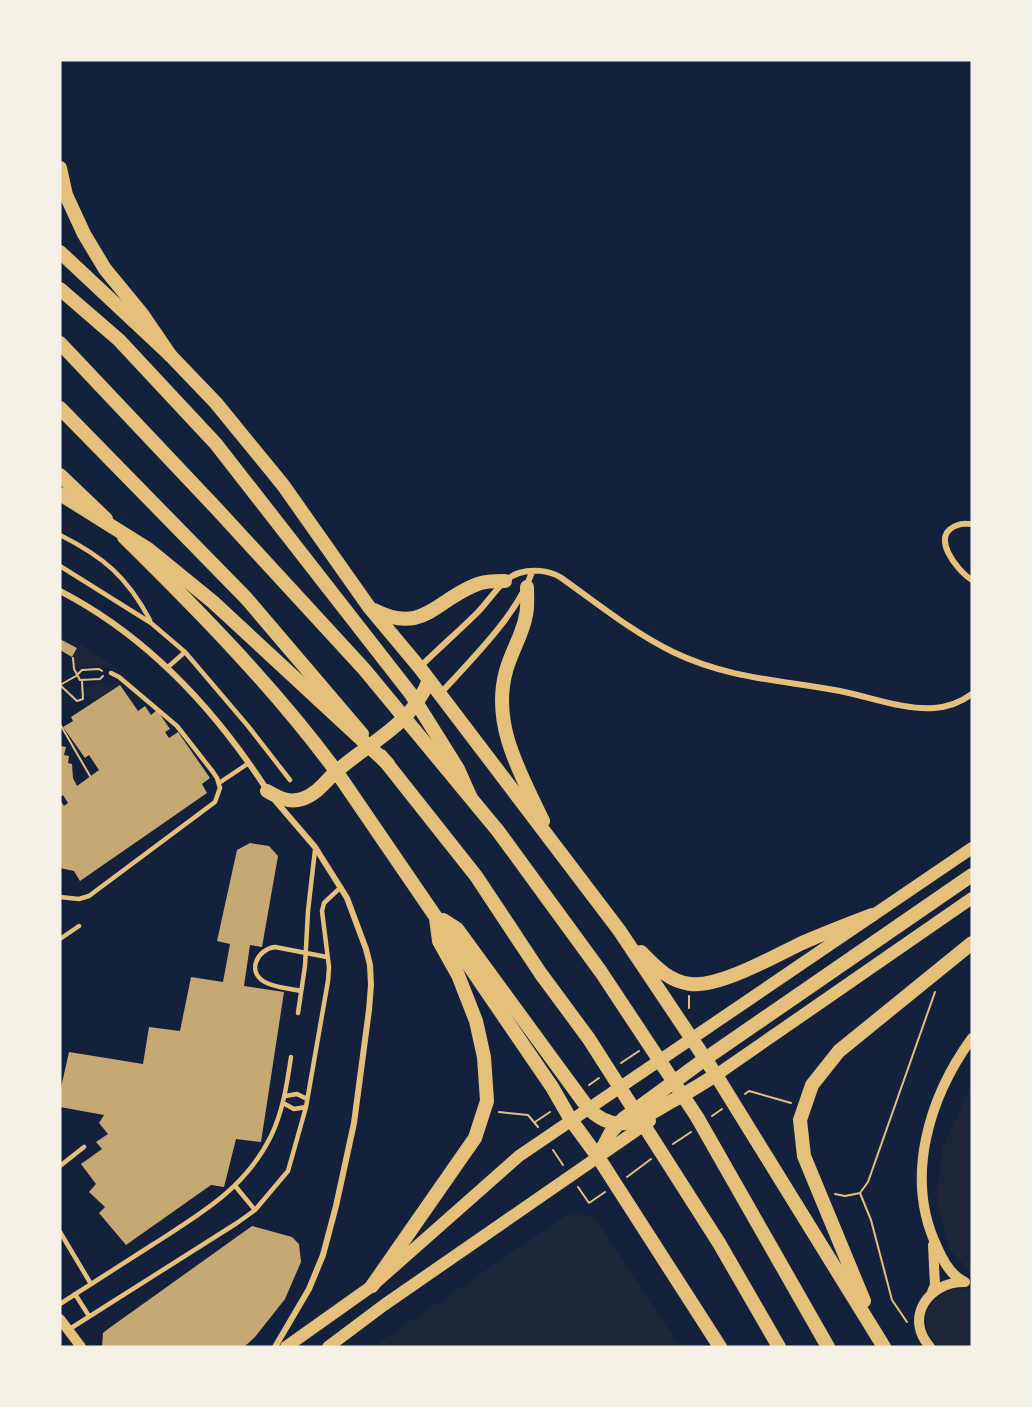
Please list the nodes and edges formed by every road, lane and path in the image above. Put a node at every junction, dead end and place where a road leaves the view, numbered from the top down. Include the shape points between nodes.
1 (60, 168) edge
2 (60, 252) edge
3 (60, 289) edge
4 (60, 343) edge
5 (170, 355) junction
6 (60, 408) edge
7 (60, 474) edge
8 (60, 494) edge
9 (972, 524) edge
10 (60, 535) edge
11 (60, 566) edge
12 (532, 572) junction
13 (972, 580) edge
14 (505, 581) junction
15 (527, 587) junction
16 (60, 591) edge
17 (369, 607) junction
18 (151, 623) junction
19 (185, 652) junction
20 (73, 658) dead end
21 (168, 667) junction
22 (420, 668) junction
23 (111, 673) dead end
24 (76, 676) junction
25 (429, 680) junction
26 (82, 681) junction
27 (60, 685) edge
28 (440, 694) junction
29 (972, 694) edge
30 (60, 724) edge
31 (249, 763) junction
32 (388, 764) junction
33 (336, 771) junction
34 (90, 776) dead end
35 (290, 780) dead end
36 (219, 783) junction
37 (267, 791) junction
38 (470, 796) junction
39 (554, 844) junction
40 (315, 847) junction
41 (972, 848) edge
42 (972, 875) edge
43 (341, 887) junction
44 (60, 897) edge
45 (972, 898) edge
46 (436, 915) junction
47 (872, 915) junction
48 (79, 926) dead end
49 (619, 930) junction
50 (60, 939) edge
51 (972, 943) edge
52 (306, 953) junction
53 (327, 957) junction
54 (689, 984) junction
55 (936, 988) dead end
56 (301, 991) junction
57 (298, 1013) dead end
58 (689, 1017) dead end
59 (691, 1038) junction
60 (972, 1038) edge
61 (291, 1057) dead end
62 (705, 1059) junction
63 (716, 1075) junction
64 (285, 1096) junction
65 (740, 1097) dead end
66 (307, 1099) junction
67 (284, 1103) junction
68 (806, 1103) junction
69 (306, 1107) junction
70 (588, 1108) junction
71 (484, 1110) junction
72 (571, 1120) junction
73 (535, 1122) dead end
74 (618, 1124) junction
75 (84, 1147) dead end
76 (598, 1157) junction
77 (60, 1166) edge
78 (236, 1187) junction
79 (828, 1192) dead end
80 (860, 1192) junction
81 (255, 1210) junction
82 (60, 1232) edge
83 (933, 1238) junction
84 (968, 1283) edge
85 (91, 1284) junction
86 (372, 1286) junction
87 (932, 1292) junction
88 (75, 1294) junction
89 (60, 1304) edge
90 (89, 1316) junction
91 (60, 1319) edge
92 (919, 1322) junction
93 (64, 1332) edge
94 (881, 1342) edge
95 (81, 1347) edge
96 (275, 1347) edge
97 (286, 1347) edge
98 (328, 1347) edge
99 (720, 1347) edge
100 (778, 1347) edge
101 (828, 1347) edge
102 (930, 1347) edge

1 - 5 main road via 66,195 84,234 105,269
2 - 5 main road
3 - 38 main road via 141,362 249,484 411,694 458,769
4 - 38 main road via 364,669
5 - 17 main road via 284,485
6 - 32 main road via 246,598
7 - 33 main road via 195,607 302,725
8 - 32 main road via 148,549 213,602
9 - 13 street via 952,528 945,542 950,558
10 - 18 lane via 121,576
11 - 18 lane
12 - 14 street via 518,573
12 - 15 street
12 - 29 street via 557,575 650,641 724,672 912,707 946,706
14 - 17 main road via 473,586 430,612 413,617 394,617
14 - 22 street
15 - 28 street via 501,624
15 - 39 main road via 526,616 505,674 503,718 509,747
16 - 21 street via 135,639
17 - 22 main road
18 - 19 lane
19 - 21 lane
19 - 35 lane
20 - 24 path
21 - 31 street
22 - 25 main road
23 - 36 lane via 177,726
24 - 26 path
24 - 26 path via 82,670 99,669 105,673 100,679
24 - 27 path
25 - 28 main road
25 - 33 main road via 421,699 404,720
26 - 27 path via 83,699 77,701
28 - 39 main road
30 - 34 path
31 - 36 lane
31 - 37 street
32 - 100 main road via 476,876 589,1039 713,1233
33 - 37 main road via 318,790 301,799 284,800
33 - 46 main road
36 - 44 lane via 215,802 89,896
37 - 40 street
38 - 101 main road via 576,937 698,1117
39 - 49 main road
40 - 43 street
40 - 52 lane
41 - 47 main road
42 - 62 main road
43 - 53 lane via 324,903 322,911
43 - 96 street via 370,965 361,1073 345,1173 323,1255 309,1289
45 - 63 main road
46 - 70 main road via 457,929
46 - 71 main road via 439,941 476,1021 484,1057
46 - 72 main road
47 - 54 main road via 728,977
47 - 59 main road
48 - 50 lane
49 - 54 main road via 665,975
49 - 59 main road
51 - 68 main road via 839,1051 812,1085
52 - 53 lane
52 - 56 lane
52 - 56 lane via 270,948 260,954 255,964 257,975 266,983
53 - 66 lane via 328,981
54 - 58 path
55 - 80 path via 868,1182
56 - 57 lane
59 - 62 main road
59 - 70 main road
60 - 83 street via 946,1081 925,1137 921,1181
61 - 64 lane
62 - 63 main road
62 - 74 main road
63 - 74 main road via 643,1119
63 - 76 main road
63 - 94 main road
64 - 66 lane via 297,1094
64 - 67 lane
65 - 68 path via 749,1091 792,1104
66 - 69 lane
67 - 69 lane via 294,1108
67 - 78 lane via 263,1151
68 - 94 main road via 800,1120 804,1156
69 - 81 lane via 288,1171
70 - 72 main road
70 - 74 main road via 601,1119
71 - 73 path via 528,1115
71 - 86 main road via 475,1138
72 - 76 main road
72 - 86 main road via 519,1156
74 - 76 main road
75 - 77 lane
76 - 98 main road
76 - 99 main road
78 - 81 lane
78 - 85 lane
79 - 80 path via 845,1196
80 - 92 path via 892,1300 907,1322
81 - 90 lane
82 - 85 lane
83 - 84 street via 952,1273
83 - 87 street
84 - 87 street via 953,1282
85 - 88 lane
86 - 97 main road
87 - 92 street
88 - 89 lane
88 - 90 lane
90 - 93 lane
91 - 93 street
92 - 102 street
93 - 95 street

